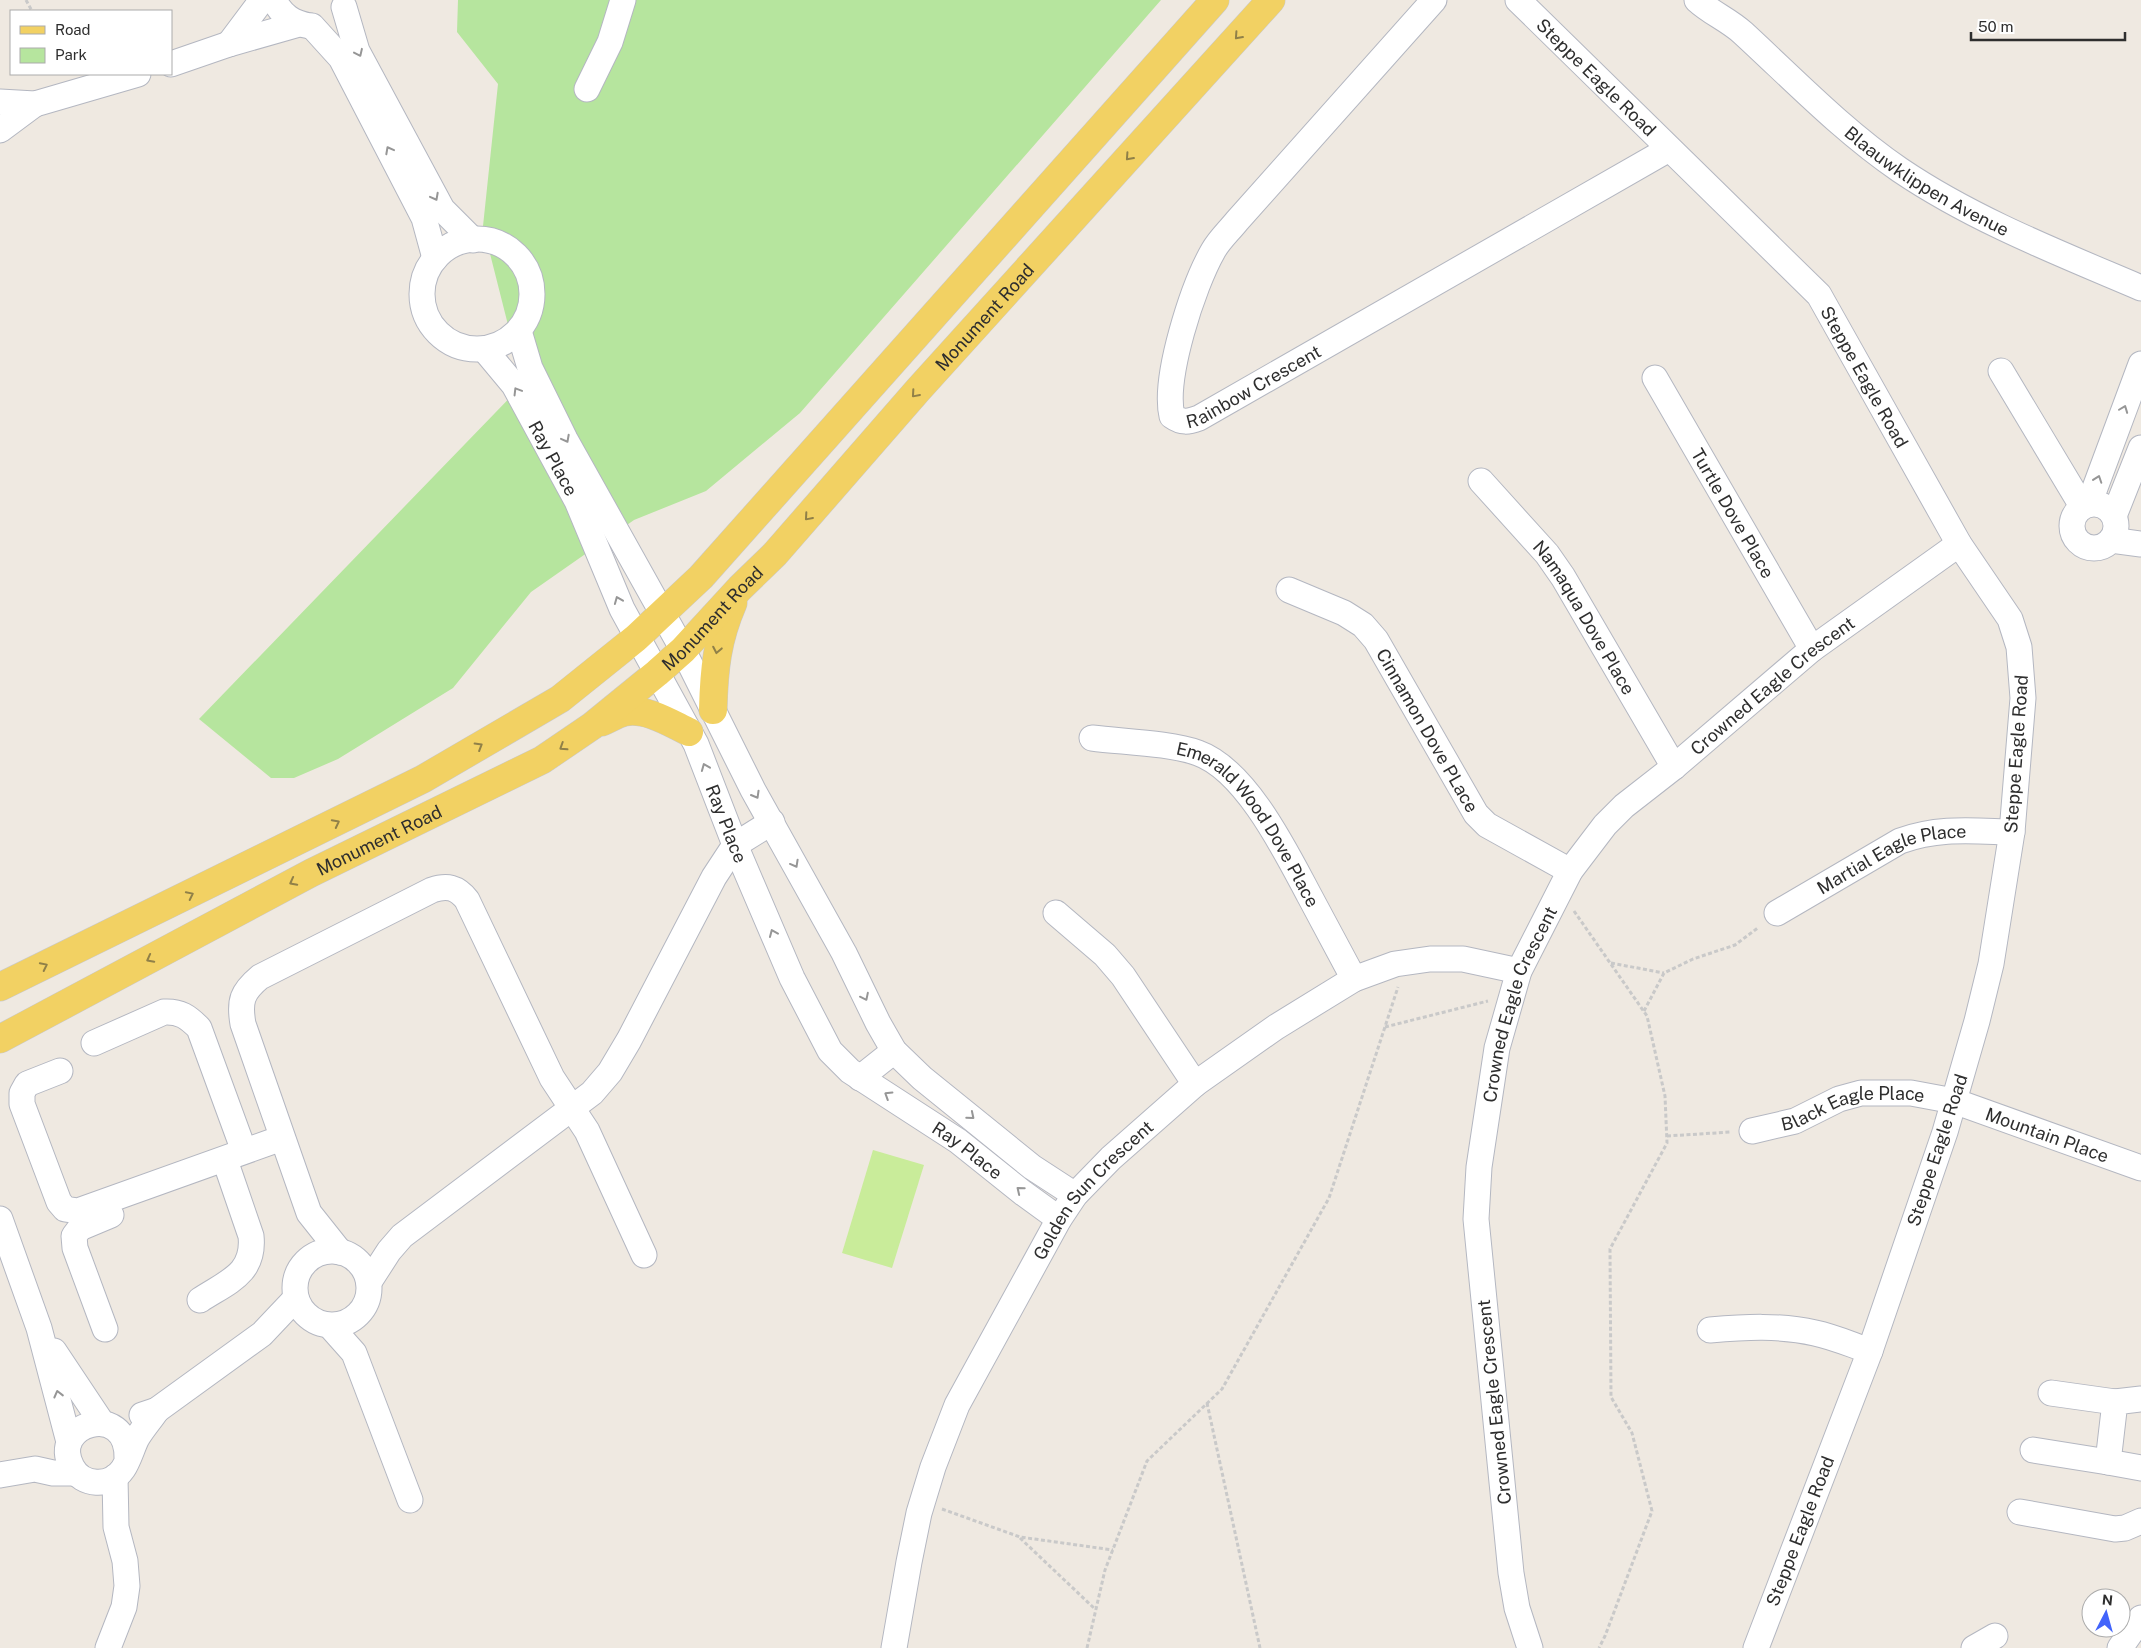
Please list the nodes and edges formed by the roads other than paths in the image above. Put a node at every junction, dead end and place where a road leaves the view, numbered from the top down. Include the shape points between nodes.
1 (262, 0) edge
2 (274, 0) edge
3 (623, 0) edge
4 (1215, 0) edge
5 (1271, 0) edge
6 (1434, 0) edge
7 (1518, 0) edge
8 (1698, 0) edge
9 (1725, 0) edge
10 (345, 4) edge
11 (306, 25) junction
12 (1741, 31) junction
13 (229, 44) junction
14 (172, 64) edge
15 (135, 75) edge
16 (587, 88) dead end
17 (0, 102) edge
18 (35, 104) junction
19 (0, 130) edge
20 (1669, 149) junction
21 (473, 240) junction
22 (435, 258) junction
23 (2141, 288) edge
24 (518, 331) junction
25 (484, 349) junction
26 (2141, 364) edge
27 (2001, 371) dead end
28 (1655, 378) dead end
29 (2141, 448) edge
30 (1481, 481) dead end
31 (2086, 505) junction
32 (2112, 528) junction
33 (1959, 544) junction
34 (2141, 544) edge
35 (740, 588) junction
36 (1289, 590) dead end
37 (662, 614) junction
38 (636, 638) junction
39 (1812, 649) junction
40 (683, 650) junction
41 (657, 673) junction
42 (713, 710) junction
43 (592, 726) junction
44 (690, 732) junction
45 (1092, 738) dead end
46 (1674, 767) junction
47 (772, 822) junction
48 (2012, 832) junction
49 (735, 845) junction
50 (1565, 881) junction
51 (1056, 913) dead end
52 (1777, 913) road end
53 (1519, 971) junction
54 (1354, 979) junction
55 (0, 987) edge
56 (0, 1040) edge
57 (94, 1043) dead end
58 (894, 1051) junction
59 (60, 1071) dead end
60 (860, 1078) junction
61 (1195, 1084) junction
62 (1954, 1101) junction
63 (570, 1108) junction
64 (1752, 1131) road end
65 (999, 1140) junction
66 (283, 1142) junction
67 (244, 1151) junction
68 (982, 1159) junction
69 (2141, 1168) edge
70 (228, 1169) junction
71 (1075, 1195) junction
72 (309, 1213) junction
73 (0, 1219) edge
74 (1059, 1219) junction
75 (402, 1236) junction
76 (345, 1254) junction
77 (644, 1255) dead end
78 (309, 1259) junction
79 (369, 1282) junction
80 (200, 1300) dead end
81 (360, 1313) junction
82 (312, 1314) junction
83 (39, 1328) junction
84 (105, 1329) dead end
85 (1710, 1330) dead end
86 (1870, 1351) junction
87 (354, 1353) junction
88 (2051, 1393) dead end
89 (2141, 1399) edge
90 (2115, 1402) junction
91 (157, 1410) junction
92 (106, 1424) junction
93 (68, 1445) junction
94 (2033, 1450) dead end
95 (2108, 1462) junction
96 (121, 1468) junction
97 (2141, 1468) edge
98 (35, 1469) junction
99 (0, 1475) edge
100 (81, 1477) junction
101 (410, 1500) dead end
102 (2020, 1512) dead end
103 (2141, 1521) edge
104 (116, 1527) junction
105 (2141, 1618) edge
106 (1995, 1636) dead end
107 (108, 1648) edge
108 (894, 1648) edge
109 (1530, 1648) edge
110 (1756, 1648) edge
111 (1974, 1648) edge
112 (2120, 1648) edge

1 - 13 street
2 - 11 street via 288,19
3 - 16 street via 610,42
4 - 37 main road, Monument Road via 796,472 701,577
5 -> 35 main road, Monument Road via 918,390 775,554
6 - 20 street, Rainbow Crescent via 1214,250 1196,287 1169,390 1172,416 1180,422 1199,418
7 - 20 street, Steppe Eagle Road
8 - 12 street, Blaauwklippen Avenue
9 - 12 street, Blaauwklippen Avenue
10 - 11 street via 336,17 325,23
10 -> 21 street via 357,51 442,209
11 - 13 street
22 -> 11 street via 424,218 345,67
12 - 23 street, Blaauwklippen Avenue via 1850,132 1900,170 1964,209
13 - 14 street
15 - 18 street
17 - 18 street
18 - 19 street
20 - 33 street, Steppe Eagle Road via 1819,294
21 - 22 street via 449,247
21 - 24 street via 501,244 526,268 532,285 532,302 527,319
22 - 25 street via 425,275 422,293 424,312 433,329 447,341 465,348
24 - 25 street via 502,344
24 -> 37 street, Ray Place via 530,368 565,439
38 -> 25 street, Ray Place via 577,501 549,447 514,385
31 -> 26 street
27 - 31 street
28 - 39 street, Turtle Dove Place
29 - 32 street
30 - 46 street, Namaqua Dove Place via 1547,554 1563,577
31 - 32 street via 2104,506
31 - 32 street via 2072,518 2076,540 2082,545 2098,548
32 - 34 street
33 - 39 street, Crowned Eagle Crescent
33 - 48 street, Steppe Eagle Road via 2010,619 2019,647 2023,698
35 - 40 main road, Monument Road
35 -> 42 main road via 717,646
36 - 50 street, Cinnamon Dove PLace via 1344,613 1363,625 1376,640 1476,814
37 - 38 main road, Monument Road
37 - 40 street, Ray Place
38 - 41 street, Ray Place
55 -> 38 main road, Monument Road via 423,779 560,699
39 - 46 street, Crowned Eagle Crescent
40 - 41 main road, Monument Road
40 - 42 street, Ray Place
41 - 43 main road, Monument Road
41 - 44 street, Ray Place
42 -> 47 street, Ray Place
43 - 44 main road via 624,712 637,712
43 -> 56 main road, Monument Road via 542,760 311,873
49 -> 44 street, Ray Place
45 - 54 street, Emerald Wood Dove Place via 1200,753 1242,786 1276,835
46 - 50 street, Crowned Eagle Crescent via 1605,825
47 - 49 street
47 -> 58 street, Ray Place
48 - 52 street, Martial Eagle Place via 1941,830 1900,841
48 - 62 street, Steppe Eagle Road via 1991,964
60 -> 49 street, Ray Place via 830,1051 814,1023
49 - 63 street via 714,877 610,1072 592,1093
50 - 53 street, Crowned Eagle Crescent
51 - 61 street via 1105,955 1123,976
53 - 54 street, Golden Sun Crescent via 1463,959 1430,959 1395,964
53 - 109 street, Crowned Eagle Crescent via 1497,1048 1479,1167 1476,1219 1511,1573 1517,1608
54 - 61 street, Golden Sun Crescent via 1276,1027
57 - 67 street via 164,1012 188,1016 199,1028
58 - 60 street
58 -> 65 street, Ray Place
59 - 67 street via 27,1084 22,1093 22,1104 59,1202 65,1209 78,1211
68 -> 60 street, Ray Place via 958,1140
61 - 71 street, Golden Sun Crescent via 1111,1158
62 - 64 street, Black Eagle Place via 1911,1094 1861,1093 1839,1098 1795,1121
62 - 69 street, Mountain Place
62 - 86 street, Steppe Eagle Road
63 - 66 street via 552,1078 467,900 460,892 442,887 260,977 244,992 241,1004 243,1024
63 - 75 street
63 - 77 street via 587,1131
65 - 68 street
65 - 71 street, Ray Place via 1032,1168
66 - 67 street
66 - 70 street
66 - 72 street
74 -> 68 street, Ray Place
70 - 80 street via 251,1236 250,1260 244,1271
70 - 84 street via 80,1228 74,1236 75,1248
71 - 74 street, Golden Sun Crescent
72 - 76 street
72 - 78 street
73 - 83 street
74 - 108 street, Golden Sun Crescent via 957,1406 933,1467 909,1562
75 - 76 street
75 - 79 street
76 - 78 street via 318,1254
76 - 79 street via 359,1263
78 - 82 street via 296,1276 294,1287
79 - 81 street via 366,1304
81 - 82 street via 351,1320
81 - 87 street
82 - 87 street
82 - 91 street via 262,1334
83 - 92 street
93 -> 83 street
85 - 86 street via 1788,1328 1816,1333
86 - 110 street, Steppe Eagle Road
87 - 101 street
88 - 90 street
89 - 90 street
90 - 95 street
91 - 92 street
91 - 96 street
92 - 93 street via 92,1423 82,1427
92 - 96 street via 119,1431 128,1448
93 - 98 street
93 - 100 street via 68,1461
94 - 95 street
95 - 97 street
96 - 100 street via 102,1483
96 - 104 street
98 - 99 street
98 - 100 street
100 - 104 street
102 - 103 street via 2115,1529
104 - 107 street via 125,1561 127,1586 124,1607
105 - 112 street
106 - 111 street

